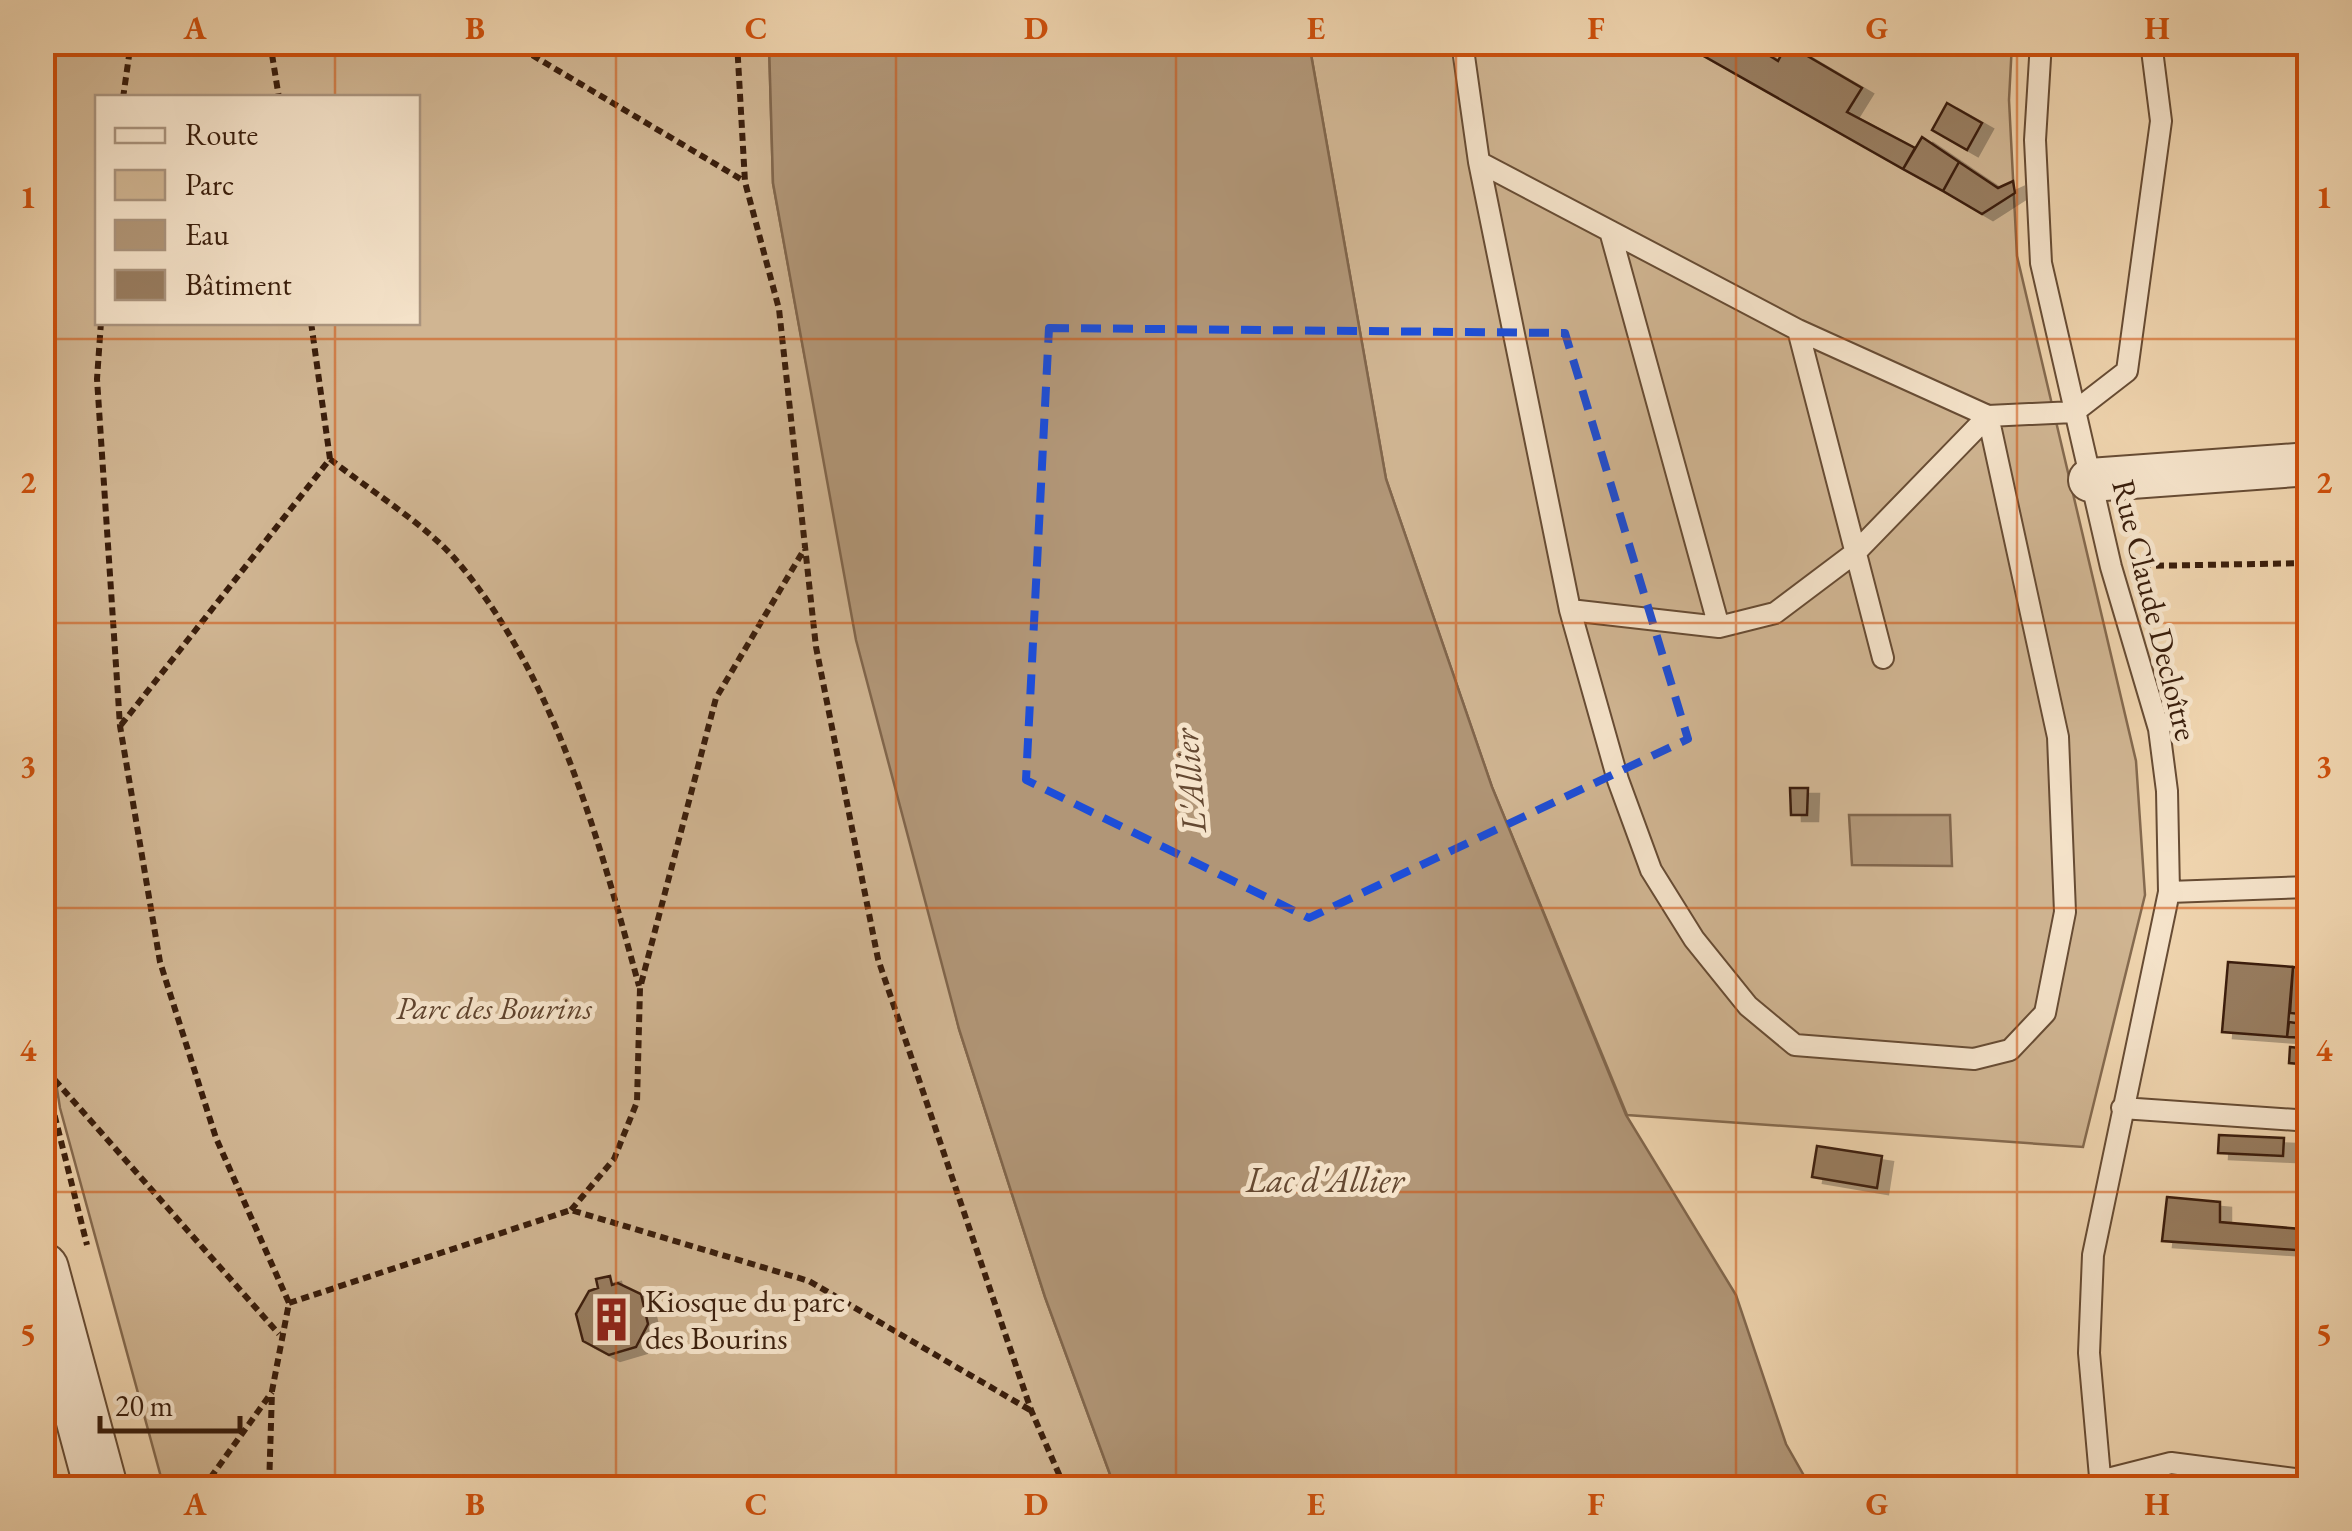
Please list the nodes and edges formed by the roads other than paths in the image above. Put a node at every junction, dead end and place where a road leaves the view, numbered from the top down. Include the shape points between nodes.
1 (1462, 42) edge
2 (2041, 42) edge
3 (2151, 42) edge
4 (1479, 162) junction
5 (1610, 230) junction
6 (1798, 330) junction
7 (2074, 412) junction
8 (1988, 416) junction
9 (2310, 464) edge
10 (2090, 480) junction
11 (1856, 552) junction
12 (1570, 610) junction
13 (1719, 627) junction
14 (1883, 658) dead end
15 (2310, 887) edge
16 (2169, 892) junction
17 (2122, 1108) junction
18 (2310, 1121) edge
19 (45, 1291) edge
20 (2310, 1480) edge
21 (2100, 1484) edge
22 (100, 1488) edge

1 - 4 lane
2 - 7 lane, Rue Claude Decloître via 2041,264
3 - 7 lane via 2161,122 2127,371
4 - 5 lane
4 - 12 lane
5 - 6 lane
5 - 13 lane
6 - 8 lane
6 - 11 lane
7 - 8 lane
7 - 10 lane, Rue Claude Decloître
8 - 11 lane
8 - 12 lane via 2058,737 2065,912 2045,1013 2010,1050 1974,1059 1795,1045 1748,1006 1694,939 1651,870
9 - 10 street
10 - 16 lane, Rue Claude Decloître via 2159,728
11 - 13 lane via 1775,613
11 - 14 lane
12 - 13 lane
15 - 16 lane
16 - 17 lane, Rue Claude Decloître
17 - 18 lane
17 - 21 lane, Rue Claude Decloître via 2093,1255 2089,1353
19 - 22 street
20 - 21 lane via 2170,1462

